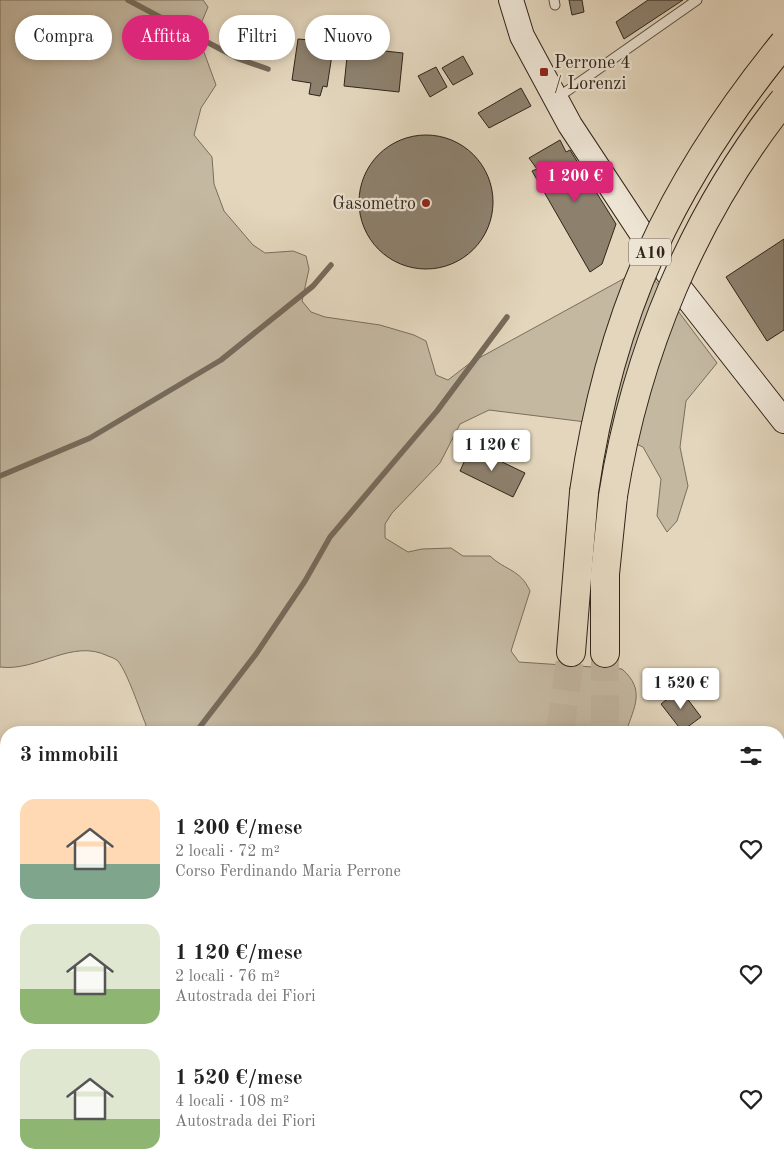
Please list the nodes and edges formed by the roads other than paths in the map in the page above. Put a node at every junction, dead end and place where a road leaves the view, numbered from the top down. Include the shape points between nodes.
1 (697, 0) edge
2 (508, 2) edge
3 (784, 43) edge
4 (555, 100) junction
5 (784, 100) edge
6 (784, 421) edge
7 (571, 652) tunnel mouth
8 (605, 653) tunnel mouth

1 - 4 lane
2 - 4 main road
3 - 7 highway, A10, bridge via 709,143 677,198 657,237 624,319 610,361 591,447 584,492
4 - 6 main road via 667,272
5 - 8 highway, A10, bridge via 748,149 700,231 665,304 634,393 613,496 605,574

